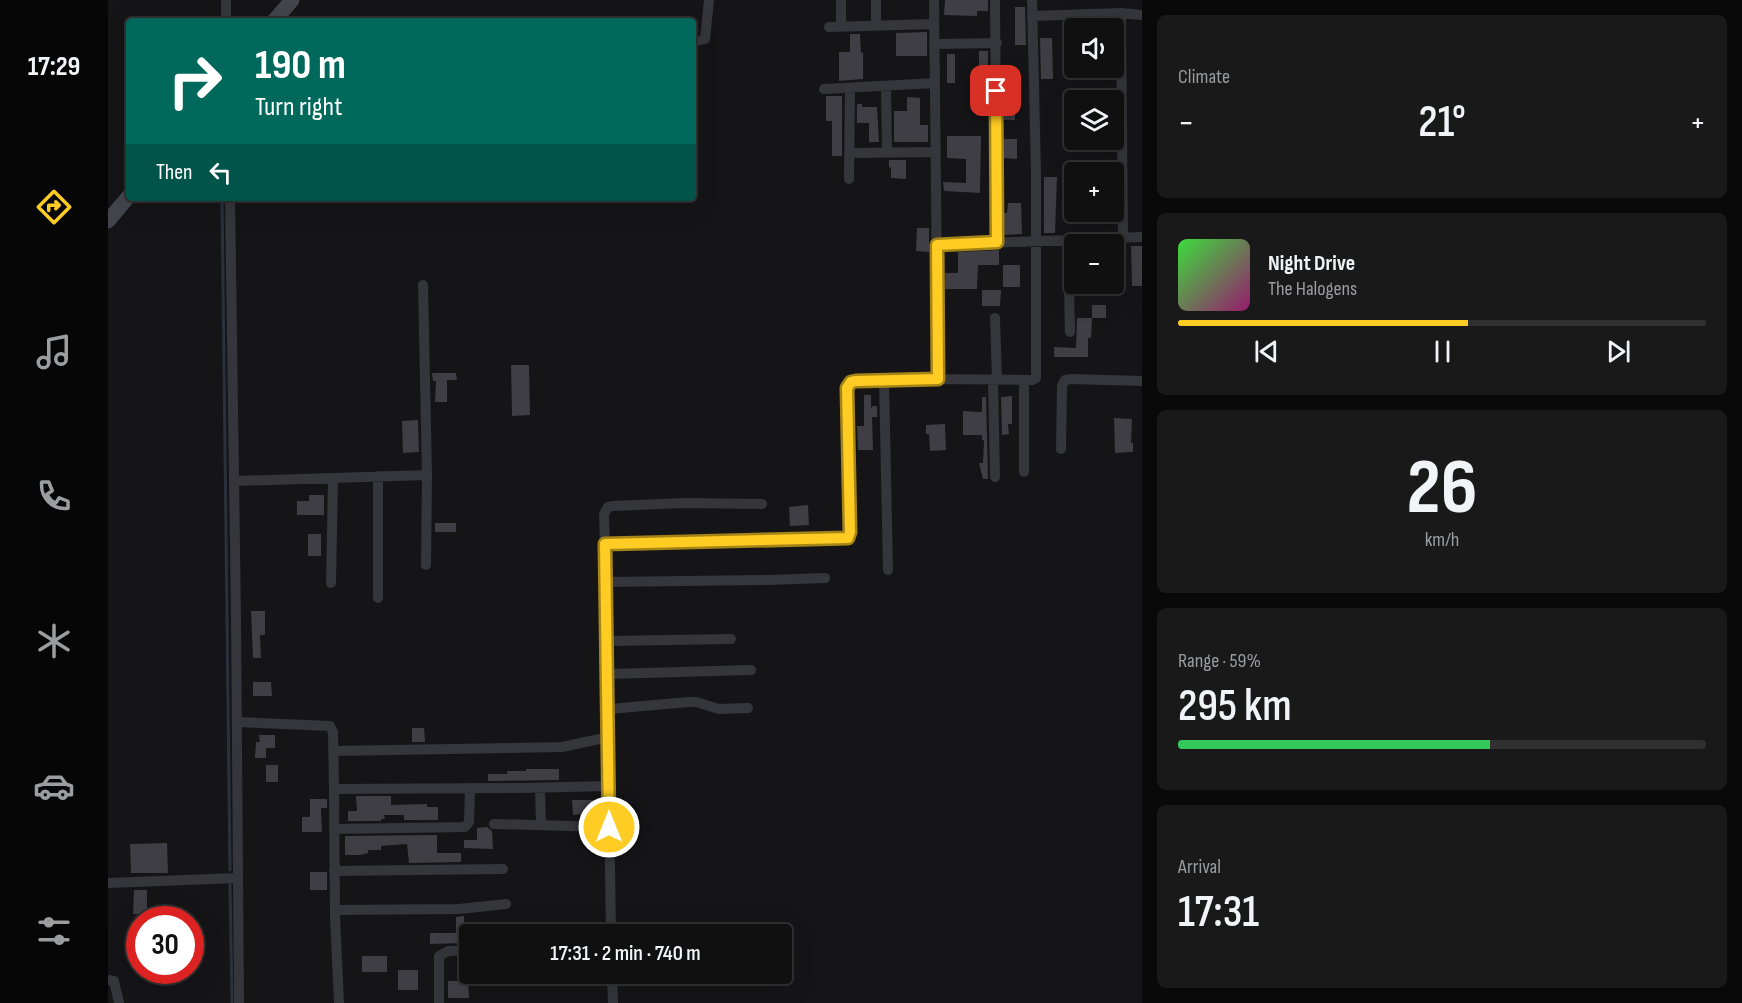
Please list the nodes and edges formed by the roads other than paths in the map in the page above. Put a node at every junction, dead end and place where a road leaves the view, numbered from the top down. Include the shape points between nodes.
1 (226, 0) edge
2 (292, 0) edge
3 (709, 0) edge
4 (841, 0) edge
5 (876, 0) edge
6 (934, 0) edge
7 (995, 0) edge
8 (1032, 0) edge
9 (1120, 14) junction
10 (1142, 15) edge
11 (1032, 16) junction
12 (226, 18) edge
13 (277, 18) edge
14 (934, 24) junction
15 (876, 25) junction
16 (841, 26) junction
17 (829, 27) dead end
18 (696, 41) edge
19 (997, 42) junction
20 (934, 44) junction
21 (935, 83) junction
22 (886, 86) junction
23 (849, 88) junction
24 (824, 89) dead end
25 (887, 152) junction
26 (936, 152) junction
27 (850, 153) junction
28 (849, 179) dead end
29 (126, 200) edge
30 (230, 201) edge
31 (108, 221) edge
32 (1123, 234) edge
33 (1124, 237) edge
34 (1142, 237) edge
35 (1064, 239) edge
36 (1036, 240) junction
37 (997, 242) junction
38 (937, 245) junction
39 (423, 285) dead end
40 (1069, 294) edge
41 (995, 318) dead end
42 (1070, 332) dead end
43 (938, 379) junction
44 (884, 380) junction
45 (995, 380) junction
46 (1024, 380) junction
47 (1142, 381) edge
48 (1061, 449) dead end
49 (1024, 472) dead end
50 (427, 475) junction
51 (378, 476) junction
52 (995, 477) dead end
53 (333, 478) junction
54 (234, 481) junction
55 (762, 504) dead end
56 (605, 544) junction
57 (426, 565) dead end
58 (888, 570) dead end
59 (825, 578) dead end
60 (606, 582) junction
61 (331, 583) dead end
62 (378, 598) dead end
63 (730, 639) dead end
64 (608, 641) junction
65 (752, 670) dead end
66 (608, 674) junction
67 (748, 708) dead end
68 (609, 709) junction
69 (237, 722) junction
70 (609, 737) junction
71 (333, 751) junction
72 (609, 786) junction
73 (540, 788) junction
74 (334, 789) junction
75 (470, 789) junction
76 (494, 824) dead end
77 (541, 824) junction
78 (609, 827) junction
79 (334, 829) junction
80 (503, 869) dead end
81 (334, 871) junction
82 (238, 878) junction
83 (108, 883) edge
84 (506, 904) dead end
85 (335, 909) junction
86 (611, 924) edge
87 (459, 950) edge
88 (108, 980) edge
89 (612, 984) edge
90 (119, 1003) edge
91 (239, 1003) edge
92 (339, 1003) edge
93 (439, 1003) edge
94 (613, 1003) edge

1 - 12 street
2 - 13 main road
3 - 18 street via 705,39
4 - 16 street
5 - 15 street
6 - 14 street
7 - 19 street
8 - 11 street
9 - 10 street
9 - 11 street
9 - 32 street
11 - 36 street
14 - 15 street
14 - 20 street
15 - 16 street
16 - 17 street
19 - 20 street
19 - 37 street
20 - 21 street
21 - 22 street
21 - 26 street
22 - 23 street
22 - 25 street
23 - 24 street
23 - 27 street
25 - 26 street
25 - 27 street
26 - 38 street
27 - 28 street
29 - 31 main road
30 - 54 street
33 - 34 street
35 - 36 street
36 - 37 street
36 - 46 street via 1037,375 1035,380
37 - 38 street
38 - 43 street
39 - 50 street
40 - 42 street
41 - 45 street
43 - 44 street
43 - 45 street
44 - 56 street via 851,382 847,388 848,538
44 - 58 street
45 - 46 street
45 - 52 street
46 - 49 street
47 - 48 street via 1065,380
50 - 51 street
50 - 57 street
51 - 53 street
51 - 62 street
53 - 54 street
53 - 61 street
54 - 69 street
55 - 56 street via 608,507 604,514
56 - 60 street
59 - 60 street
60 - 64 street
63 - 64 street
64 - 66 street
65 - 66 street
66 - 68 street
67 - 68 street via 719,709 689,702
68 - 70 street
69 - 71 street via 327,724 332,728
69 - 82 street
70 - 71 street via 562,747
70 - 72 street
71 - 74 street
72 - 73 street
72 - 78 street
73 - 75 street
73 - 77 street
74 - 75 street
74 - 79 street
75 - 79 street via 469,822 465,827
76 - 77 street
77 - 78 street
78 - 86 street
79 - 81 street
80 - 81 street
81 - 85 street
82 - 83 street
82 - 91 street
84 - 85 street via 459,909
85 - 92 street
87 - 93 street via 440,956
88 - 90 street via 115,983
89 - 94 street

